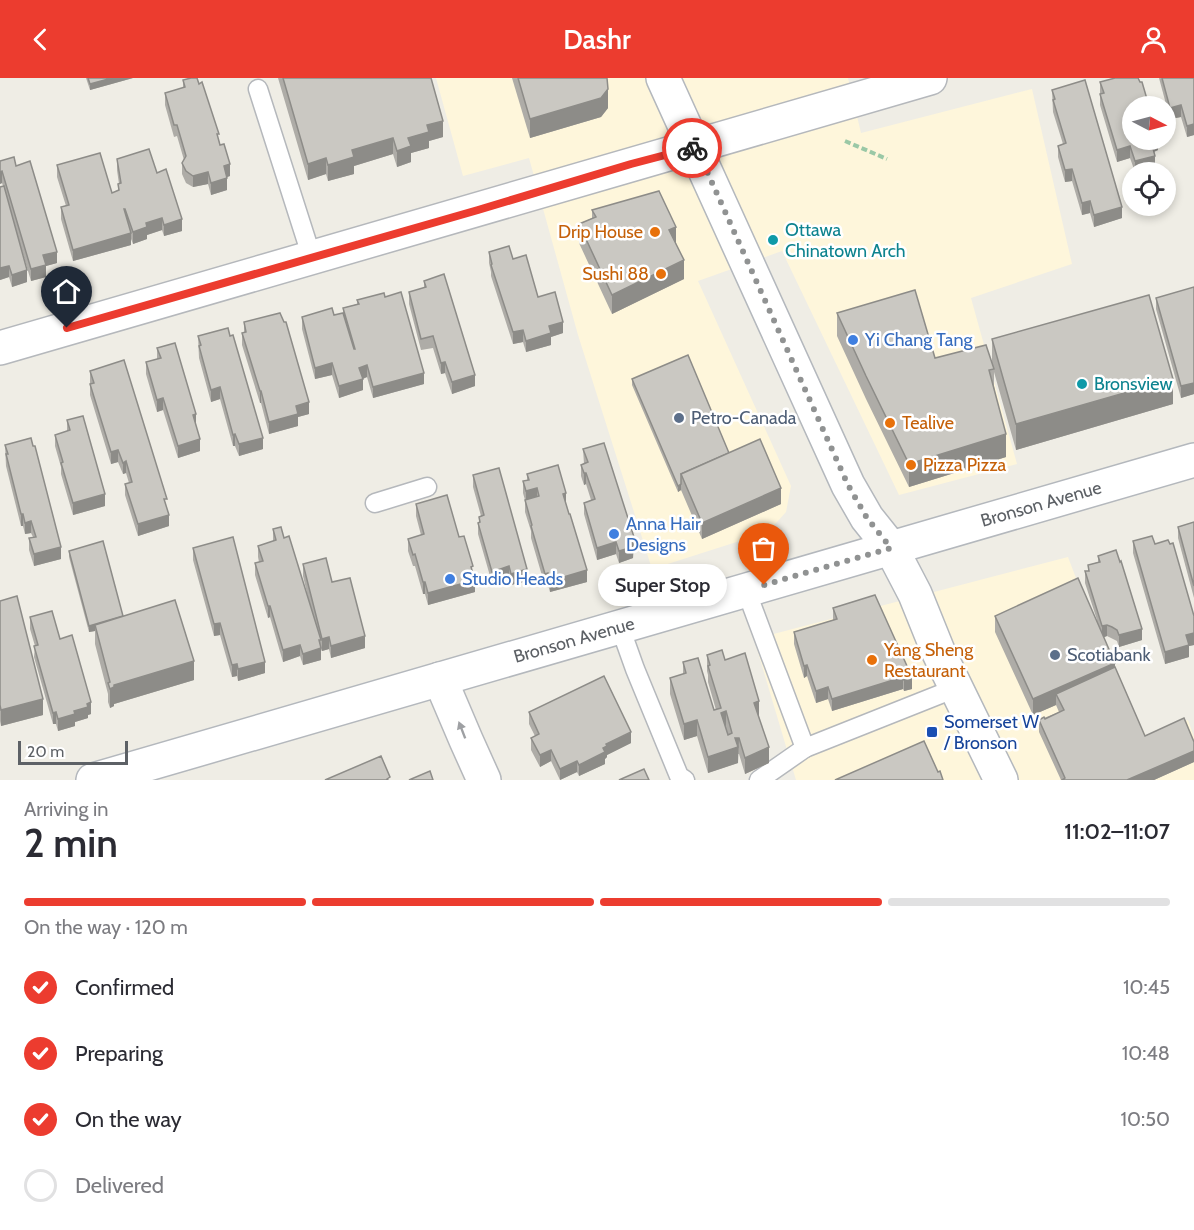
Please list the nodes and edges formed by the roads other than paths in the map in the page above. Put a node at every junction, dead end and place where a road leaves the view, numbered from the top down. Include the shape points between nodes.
1 (663, 78) edge
2 (930, 78) edge
3 (258, 89) dead end
4 (696, 147) junction
5 (312, 258) junction
6 (0, 348) edge
7 (1194, 460) edge
8 (427, 487) dead end
9 (375, 503) dead end
10 (891, 548) junction
11 (746, 590) junction
12 (620, 627) junction
13 (440, 679) junction
14 (956, 688) junction
15 (805, 748) junction
16 (93, 780) edge
17 (484, 780) edge
18 (685, 780) edge
19 (759, 780) edge
20 (1001, 780) edge

1 - 4 main road
2 - 4 main road
3 - 5 lane
4 - 5 main road
4 - 10 main road via 848,485
5 - 6 main road
7 - 10 main road, Bronson Avenue
8 - 9 lane
10 - 11 main road, Bronson Avenue
10 - 14 main road
11 - 12 main road, Bronson Avenue
11 - 15 lane
12 - 13 main road, Bronson Avenue
12 - 18 lane via 678,776
13 - 16 main road, Bronson Avenue
17 -> 13 main road
14 - 15 lane
14 - 20 main road
15 - 19 lane

